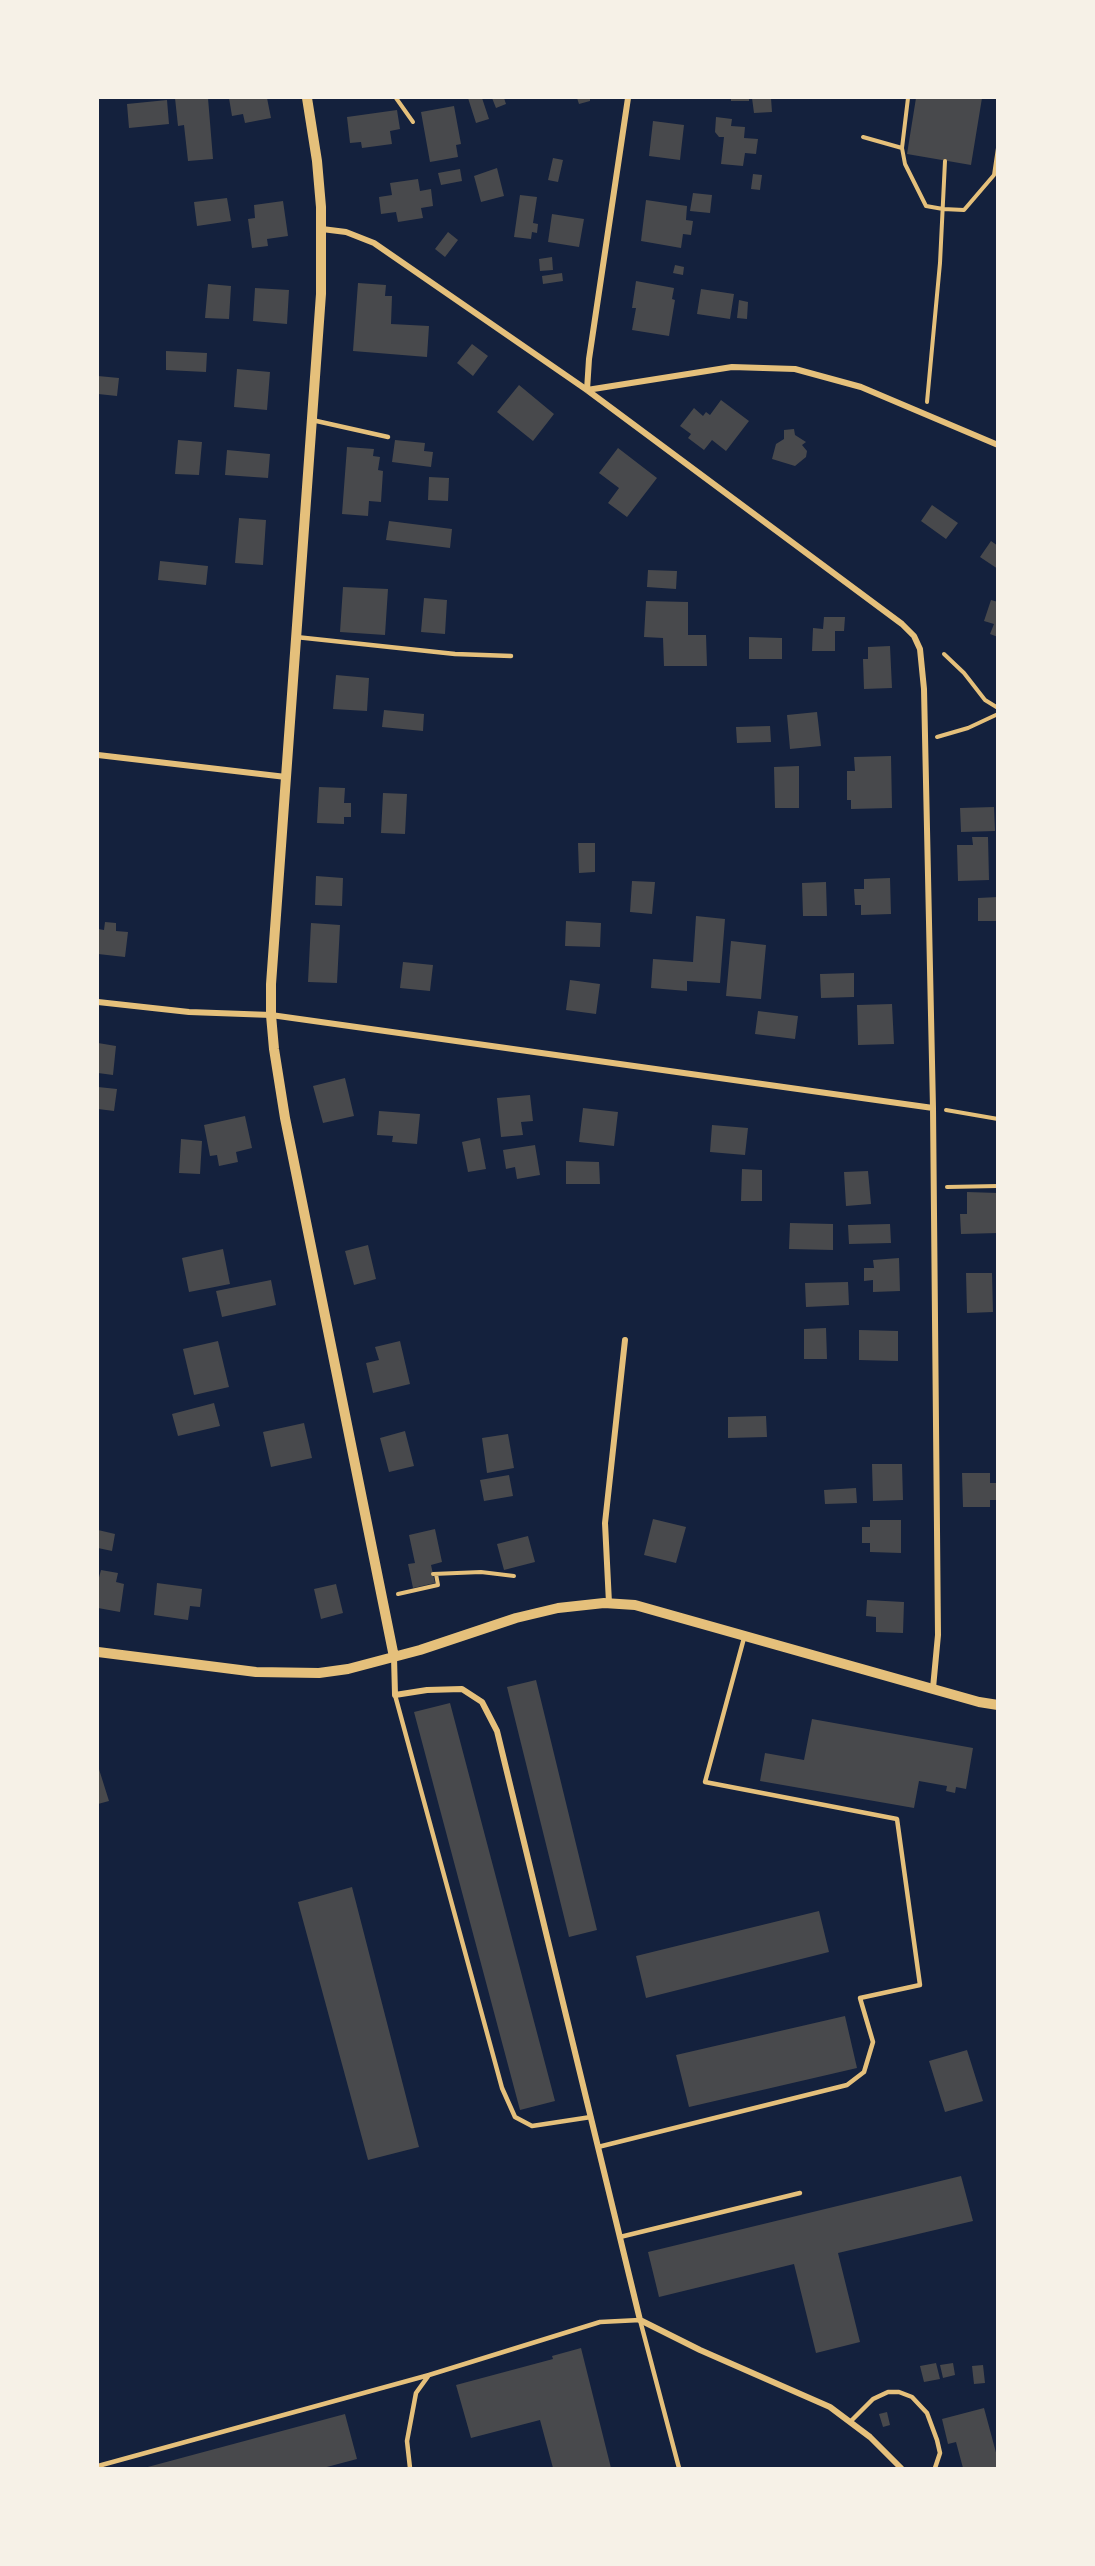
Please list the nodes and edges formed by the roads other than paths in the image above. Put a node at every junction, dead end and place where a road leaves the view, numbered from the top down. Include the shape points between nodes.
1 (307, 98) edge
2 (628, 98) edge
3 (322, 229) junction
4 (587, 390) junction
5 (312, 420) junction
6 (388, 437) dead end
7 (998, 445) edge
8 (296, 637) junction
9 (511, 656) dead end
10 (98, 755) edge
11 (286, 777) junction
12 (98, 1002) edge
13 (272, 1015) junction
14 (933, 1108) junction
15 (626, 1340) dead end
16 (609, 1603) junction
17 (745, 1635) junction
18 (98, 1652) edge
19 (394, 1657) junction
20 (933, 1688) junction
21 (395, 1695) junction
22 (998, 1705) edge
23 (591, 2117) junction
24 (598, 2148) junction
25 (800, 2193) dead end
26 (620, 2237) junction
27 (640, 2320) junction
28 (429, 2375) junction
29 (851, 2421) junction
30 (98, 2466) edge
31 (410, 2469) edge
32 (679, 2469) edge
33 (901, 2469) edge
34 (935, 2469) edge

1 - 3 street
2 - 4 street
3 - 4 street via 346,232 374,243
3 - 5 street
4 - 7 street via 732,367 795,369 861,387
4 - 14 street via 914,636 920,649 925,741
5 - 6 lane
5 - 8 street
8 - 9 lane
8 - 11 street
10 - 11 street
11 - 13 street
12 - 13 street via 189,1012
13 - 14 street
13 - 19 street via 285,1118
14 - 20 street via 938,1635
15 - 16 street via 605,1523
16 - 17 street via 635,1605
16 - 19 street via 558,1608 516,1618
17 - 20 street
17 - 24 lane via 705,1782 897,1819 921,1986 860,1998 873,2042 864,2072 847,2085
18 - 19 street via 288,1673 348,1669
19 - 21 street
20 - 22 street
21 - 23 lane via 502,2088 515,2117 532,2126
21 - 23 street via 462,1689 482,1702 497,1731
23 - 24 street
24 - 26 street
25 - 26 lane
26 - 27 street
27 - 28 lane via 600,2322
27 - 29 street
27 - 32 lane
28 - 30 lane
28 - 31 lane via 416,2393 407,2441
29 - 33 street
29 - 34 lane via 873,2399 888,2392 912,2397 927,2413 937,2440 940,2453

